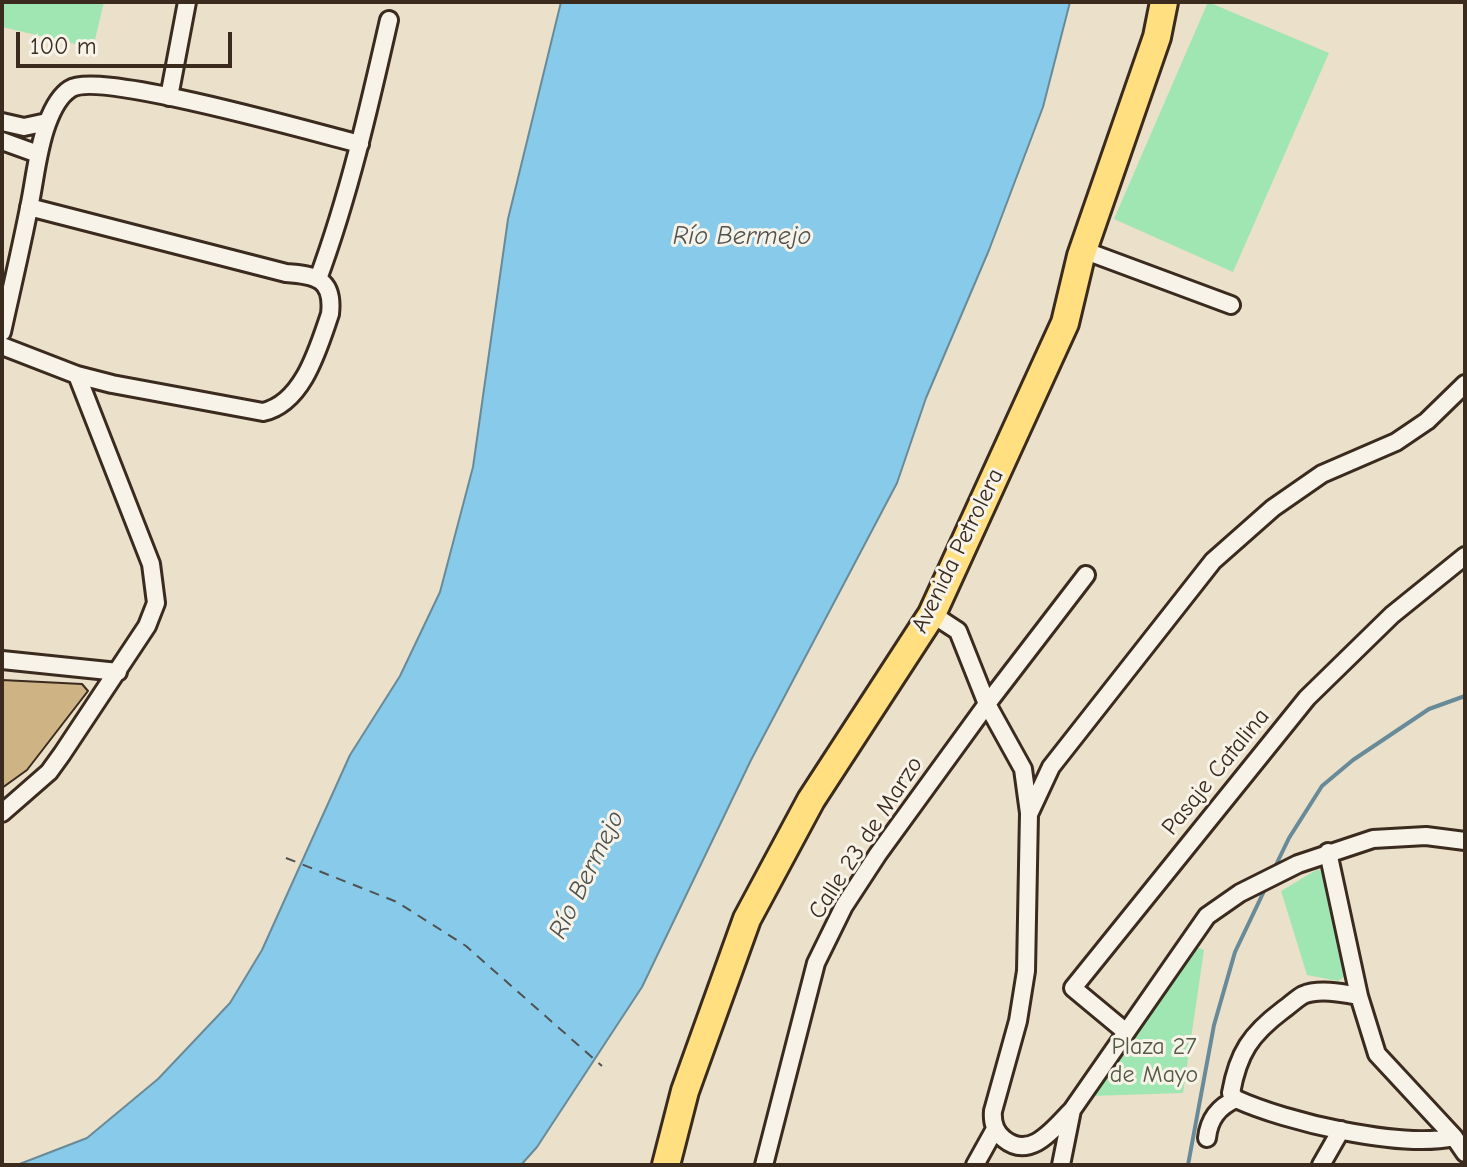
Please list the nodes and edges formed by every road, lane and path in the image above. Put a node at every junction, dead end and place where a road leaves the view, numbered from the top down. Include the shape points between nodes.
1 (187, 2) edge
2 (1164, 2) edge
3 (389, 20) dead end
4 (169, 97) junction
5 (2, 122) edge
6 (47, 122) junction
7 (2, 141) edge
8 (360, 144) junction
9 (38, 154) junction
10 (29, 207) junction
11 (1083, 250) junction
12 (318, 279) junction
13 (1231, 305) dead end
14 (2, 332) edge
15 (2, 346) edge
16 (77, 375) junction
17 (1465, 384) edge
18 (1465, 556) edge
19 (1086, 575) dead end
20 (932, 614) junction
21 (2, 660) edge
22 (118, 672) junction
23 (987, 704) junction
24 (2, 813) edge
25 (1029, 813) junction
26 (1465, 841) edge
27 (1328, 852) junction
28 (1359, 996) junction
29 (1126, 1032) junction
30 (1236, 1099) junction
31 (1072, 1110) junction
32 (995, 1129) junction
33 (1341, 1130) junction
34 (1454, 1137) junction
35 (1207, 1138) dead end
36 (1465, 1153) edge
37 (666, 1165) edge
38 (764, 1165) edge
39 (975, 1165) edge
40 (1061, 1165) edge
41 (1321, 1165) edge

1 - 4 street
2 - 11 highway, Avenida Petrolera via 1157,37
3 - 8 street
4 - 6 street via 84,84 63,95
4 - 8 street
5 - 6 street via 36,127
6 - 9 street
7 - 9 street
8 - 12 street
9 - 10 street
10 - 12 street
10 - 14 street
11 - 13 street
11 - 20 highway, Avenida Petrolera via 1065,323
12 - 16 street via 328,289 330,314 302,378 277,409 244,411
15 - 16 street
16 - 22 street via 155,581 154,611
17 - 25 street via 1396,442 1322,474 1273,508 1213,561 1051,767
18 - 29 street, Pasaje Catalina via 1392,615 1307,698 1073,988
19 - 23 street, Calle 23 de Marzo
20 - 23 street via 958,631
20 - 37 highway, Avenida Petrolera via 811,800 747,919 685,1091
21 - 22 street
22 - 24 street via 49,772
23 - 25 street via 1023,769
23 - 38 street, Calle 23 de Marzo via 878,854 816,963
25 - 32 street via 1026,971 993,1111
26 - 27 street via 1426,836 1373,839
27 - 28 street
27 - 29 street via 1240,893 1207,916
28 - 30 street via 1336,991 1304,994 1261,1027 1245,1046 1237,1068 1231,1093
28 - 34 street via 1377,1054
29 - 31 street
30 - 33 street
30 - 35 street via 1215,1113
31 - 32 street via 1032,1145 1012,1144
31 - 40 street
32 - 39 street
33 - 34 street via 1388,1139
33 - 41 street
34 - 36 street

